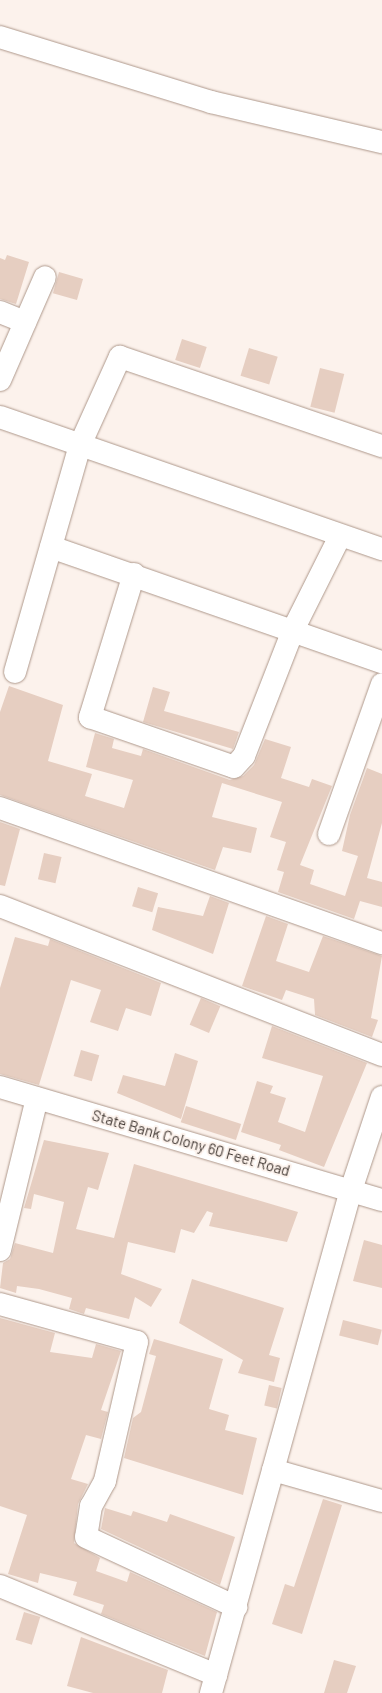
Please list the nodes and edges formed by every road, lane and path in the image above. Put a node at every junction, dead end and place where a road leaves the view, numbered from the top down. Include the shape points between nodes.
1 (0, 37) edge
2 (382, 142) edge
3 (45, 277) dead end
4 (0, 312) edge
5 (25, 322) junction
6 (0, 380) edge
7 (0, 417) edge
8 (80, 445) junction
9 (382, 446) edge
10 (340, 536) junction
11 (51, 547) junction
12 (382, 550) edge
13 (134, 574) junction
14 (293, 630) junction
15 (382, 662) edge
16 (15, 672) dead end
17 (382, 684) edge
18 (0, 808) edge
19 (329, 834) dead end
20 (0, 906) edge
21 (382, 943) edge
22 (382, 1055) edge
23 (0, 1087) edge
24 (382, 1097) edge
25 (38, 1098) junction
26 (351, 1190) junction
27 (382, 1200) edge
28 (2, 1237) edge
29 (0, 1304) edge
30 (273, 1470) junction
31 (382, 1501) edge
32 (0, 1586) edge
33 (236, 1607) junction
34 (214, 1684) edge

1 - 2 street via 211,102
3 - 5 street
4 - 5 street
5 - 6 street
7 - 8 street
8 - 9 street via 120,357
8 - 10 street
8 - 11 street
10 - 12 street
10 - 14 street
11 - 13 street
11 - 16 street
13 - 14 street
13 - 14 street via 90,717 234,767 244,756
14 - 15 street
17 - 19 street
18 - 21 street
20 - 22 street
23 - 25 street, State Bank Colony 60 Feet Road
24 - 26 street
25 - 26 street, State Bank Colony 60 Feet Road
25 - 28 street
26 - 27 street, State Bank Colony 60 Feet Road
26 - 30 street
29 - 33 street via 137,1342 105,1481 91,1506 86,1537
30 - 31 street
30 - 33 street
32 - 34 street
33 - 34 street

